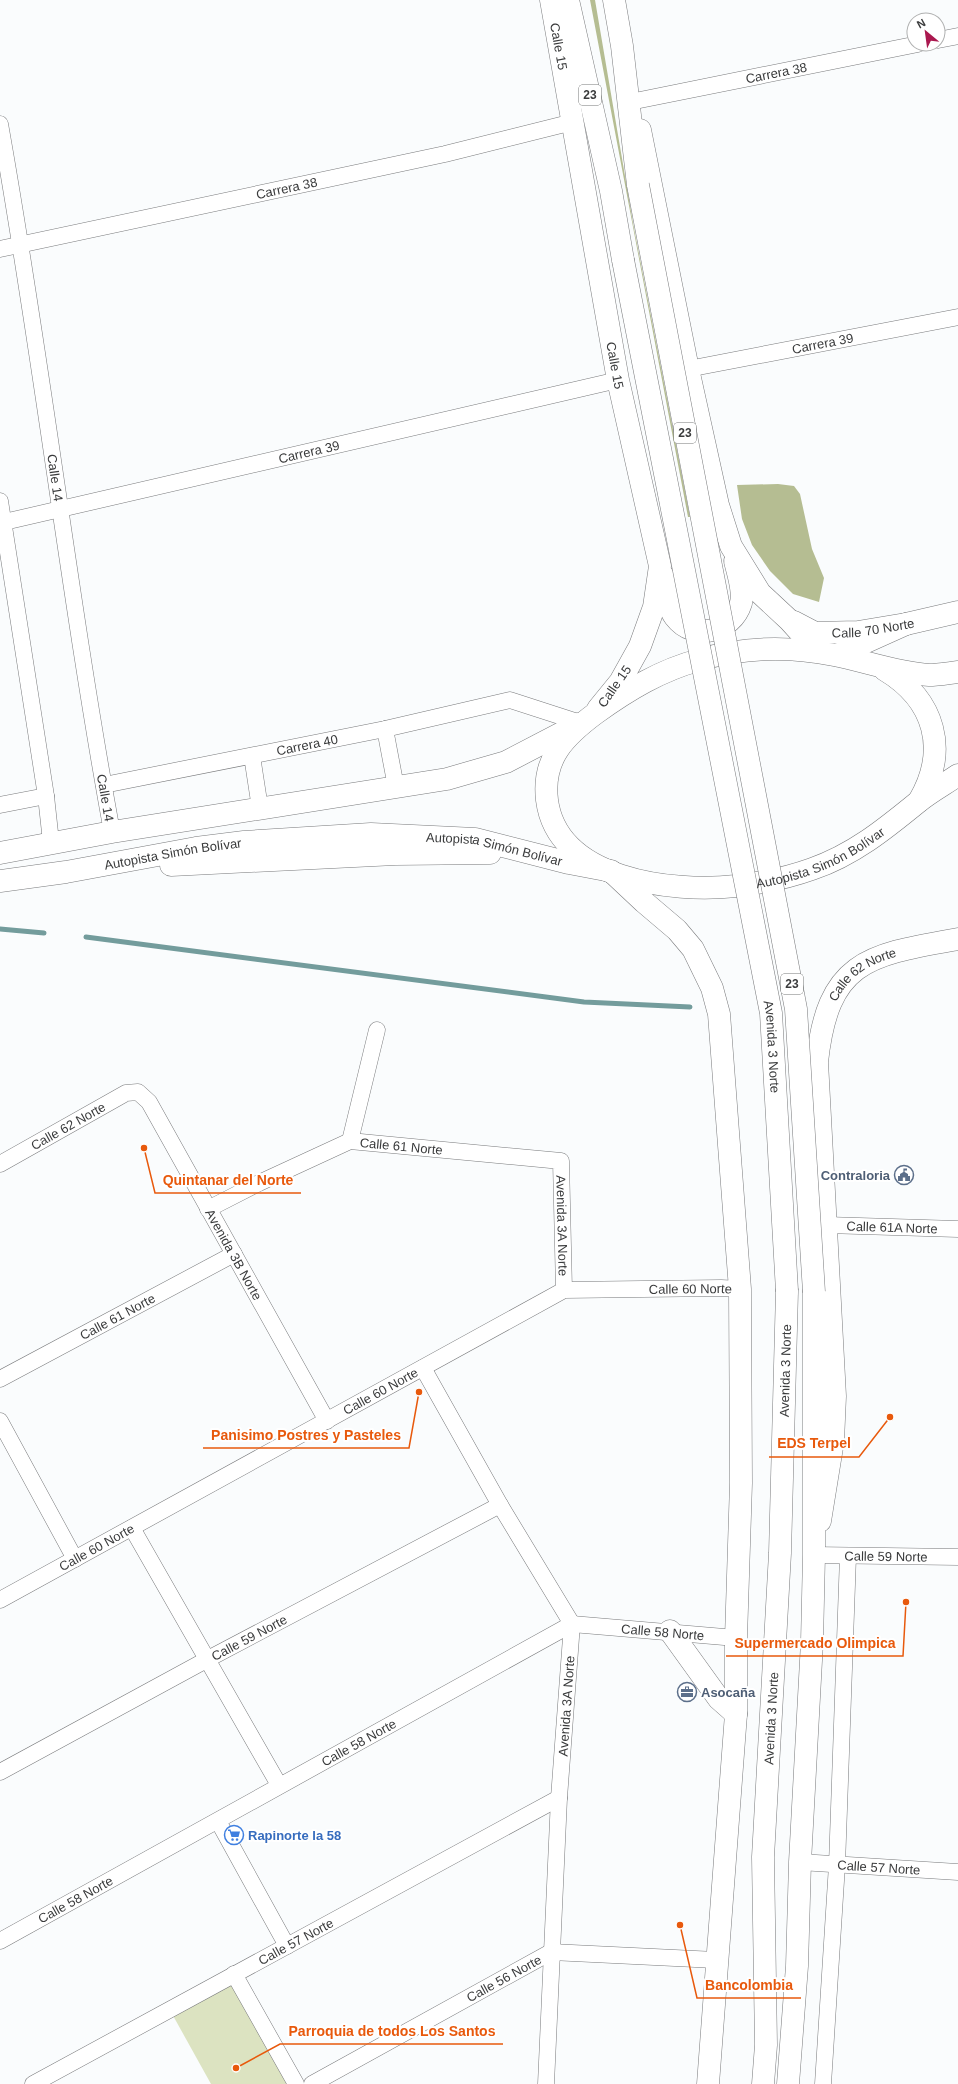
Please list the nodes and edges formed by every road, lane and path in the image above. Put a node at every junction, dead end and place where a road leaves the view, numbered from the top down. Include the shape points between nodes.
1 (551, 0) edge
2 (568, 0) edge
3 (614, 0) edge
4 (958, 36) edge
5 (946, 38) edge
6 (622, 46) junction
7 (906, 46) edge
8 (635, 101) junction
9 (573, 122) junction
10 (0, 124) edge
11 (22, 244) junction
12 (0, 249) edge
13 (958, 316) edge
14 (688, 369) junction
15 (618, 380) junction
16 (0, 501) edge
17 (61, 510) junction
18 (2, 523) edge
19 (731, 546) junction
20 (660, 566) junction
21 (958, 612) edge
22 (789, 620) junction
23 (906, 624) junction
24 (827, 653) junction
25 (868, 664) junction
26 (958, 672) edge
27 (707, 687) joint
28 (587, 719) junction
29 (385, 729) junction
30 (252, 756) junction
31 (958, 775) edge
32 (104, 785) junction
33 (396, 787) junction
34 (46, 796) junction
35 (919, 802) junction
36 (0, 805) edge
37 (260, 808) junction
38 (112, 832) junction
39 (51, 842) junction
40 (0, 853) edge
41 (611, 871) junction
42 (0, 881) edge
43 (958, 939) edge
44 (377, 1030) dead end
45 (817, 1062) joint
46 (138, 1092) joint
47 (350, 1141) junction
48 (561, 1161) joint
49 (0, 1164) edge
50 (208, 1210) junction
51 (826, 1224) junction
52 (958, 1229) edge
53 (234, 1254) junction
54 (564, 1290) junction
55 (740, 1290) junction
56 (424, 1368) junction
57 (0, 1379) edge
58 (0, 1421) edge
59 (327, 1421) junction
60 (500, 1505) junction
61 (132, 1528) junction
62 (814, 1555) junction
63 (848, 1556) junction
64 (958, 1557) edge
65 (75, 1559) junction
66 (0, 1600) edge
67 (572, 1624) junction
68 (670, 1631) junction
69 (736, 1638) junction
70 (208, 1659) junction
71 (736, 1714) junction
72 (0, 1772) edge
73 (279, 1785) junction
74 (559, 1798) junction
75 (218, 1821) junction
76 (800, 1862) junction
77 (837, 1865) junction
78 (958, 1872) edge
79 (0, 1941) edge
80 (287, 1946) junction
81 (551, 1952) junction
82 (716, 1960) junction
83 (234, 1974) junction
84 (33, 2084) edge
85 (296, 2084) edge
86 (312, 2084) edge
87 (546, 2084) edge
88 (708, 2084) edge
89 (762, 2084) edge
90 (788, 2084) edge
91 (823, 2084) edge

1 - 9 main road, Calle 15
2 - 27 main road, Calle 15 / 23, bridge via 611,191
3 - 6 main road, 23
4 - 5 street
6 - 8 main road
6 - 62 main road, Avenida 3 Norte / 23, bridge via 638,185 796,1009 814,1292
7 - 8 street, Carrera 38
8 - 14 main road
9 - 11 street, Carrera 38 via 445,154
9 - 15 main road, Calle 15
10 - 11 street, Calle 14
11 - 12 street, Carrera 38
11 - 17 street, Calle 14
13 - 14 street, Carrera 39
14 - 19 main road via 718,505
15 - 17 street, Carrera 39
15 - 20 main road, Calle 15
16 - 18 street
17 - 18 street, Carrera 39
17 - 32 street, Calle 14
18 - 34 street
19 - 20 main road via 741,589 741,602 729,623 719,629 695,631 684,626 675,617 669,606
19 - 22 main road via 760,592
20 - 28 main road, Calle 15 via 654,606 640,646 620,682
21 - 23 main road, Calle 70 Norte
22 - 23 main road, Calle 70 Norte via 815,633 858,632
22 - 24 main road
23 - 24 main road
24 - 25 main road
24 - 28 main road via 777,649 745,650 699,660 644,682
25 - 26 main road via 930,675
25 - 35 main road via 885,670 908,686 930,719 935,753 933,770
27 - 89 main road, Avenida 3 Norte / 23, bridge via 771,1013 787,1290 780,1553 763,1857 766,2046
28 - 29 street, Carrera 40 via 510,700
28 - 33 main road via 506,762 447,779
28 - 41 main road via 561,743 554,754 547,780 548,807 558,832 575,853 598,867
29 - 30 street, Carrera 40
29 - 33 street
30 - 32 street, Carrera 40
30 - 37 street
31 - 35 main road, Autopista Simón Bolívar
32 - 38 street, Calle 14
33 - 37 main road
34 - 36 street
34 - 39 street
35 - 41 main road, Autopista Simón Bolívar via 887,828 852,851 814,868 774,880 734,886 692,887 651,882
37 - 38 main road
38 - 39 main road
39 - 40 main road
41 - 42 main road, Autopista Simón Bolívar via 475,839 371,834 244,842 196,848 66,872
41 - 55 main road via 677,930 693,949 712,988 719,1014 722,1042
43 - 45 main road, Calle 62 Norte via 891,951 870,960 853,972 828,1005 820,1032
44 - 47 street
45 - 51 main road, Avenida 3 Norte
46 - 49 street, Calle 62 Norte via 126,1093
46 - 50 street, Avenida 3B Norte via 149,1102
47 - 48 street, Calle 61 Norte
47 - 50 street, Calle 61 Norte
48 - 54 street, Avenida 3A Norte
50 - 53 street, Avenida 3B Norte
51 - 52 street, Calle 61A Norte
51 - 62 main road, Avenida 3 Norte via 835,1396 834,1440
53 - 57 street, Calle 61 Norte
53 - 59 street, Avenida 3B Norte
54 - 55 street, Calle 60 Norte
54 - 56 street, Calle 60 Norte
55 - 69 main road via 741,1483
56 - 59 street, Calle 60 Norte
56 - 60 street
58 - 65 street
59 - 61 street, Calle 60 Norte
60 - 67 street
60 - 70 street, Calle 59 Norte
61 - 65 street, Calle 60 Norte
61 - 70 street
62 - 63 street, Calle 59 Norte
62 - 76 main road, Avenida 3 Norte
63 - 64 street, Calle 59 Norte
63 - 77 street
65 - 66 street, Calle 60 Norte
67 - 68 street, Calle 58 Norte
67 - 73 street, Calle 58 Norte
67 - 74 street, Avenida 3A Norte
68 - 69 street, Calle 58 Norte
68 - 71 main road via 719,1698
69 - 71 main road
70 - 72 street, Calle 59 Norte
70 - 73 street
71 - 82 main road
73 - 75 street, Calle 58 Norte
74 - 80 street, Calle 57 Norte
74 - 81 street, Avenida 3A Norte
75 - 79 street, Calle 58 Norte
75 - 80 street
76 - 77 street, Calle 57 Norte
76 - 90 main road, Avenida 3 Norte via 797,1966
77 - 78 street, Calle 57 Norte
77 - 91 street
80 - 83 street, Calle 57 Norte
81 - 82 street, Calle 56 Norte
81 - 86 street, Calle 56 Norte
81 - 87 street, Avenida 3A Norte
82 - 88 main road
83 - 84 street, Calle 57 Norte
83 - 85 street

